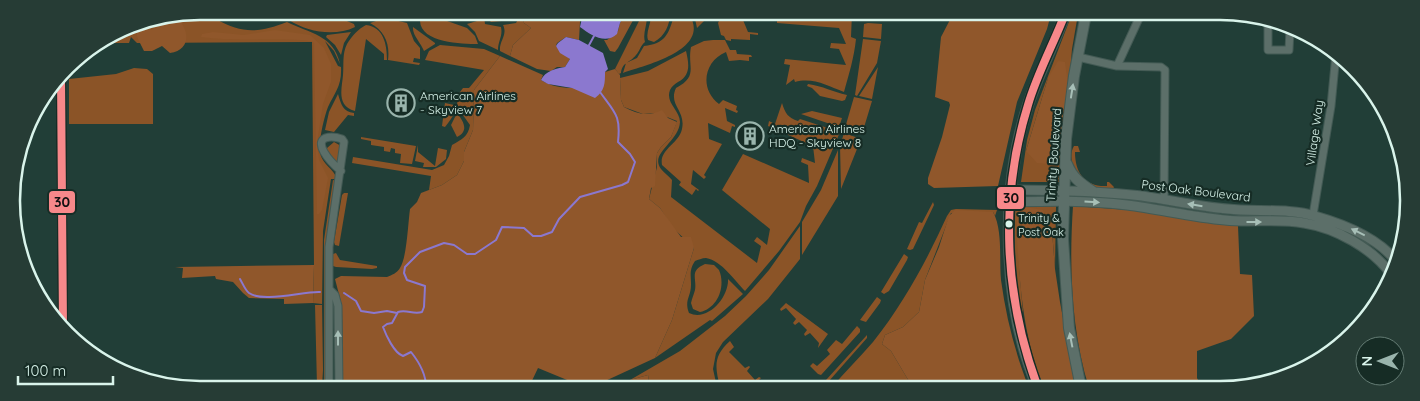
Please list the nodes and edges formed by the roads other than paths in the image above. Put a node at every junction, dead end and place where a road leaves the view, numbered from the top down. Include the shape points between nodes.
1 (1063, 20) edge
2 (1085, 20) edge
3 (1138, 20) edge
4 (1268, 27) edge
5 (1290, 34) edge
6 (1078, 57) junction
7 (1335, 62) edge
8 (1117, 66) junction
9 (61, 86) edge
10 (1065, 159) junction
11 (341, 171) junction
12 (1010, 190) junction
13 (1064, 190) junction
14 (1092, 191) junction
15 (1143, 196) junction
16 (1164, 200) junction
17 (1064, 201) junction
18 (1009, 202) junction
19 (1130, 205) junction
20 (1152, 209) junction
21 (1313, 215) junction
22 (1312, 225) junction
23 (1391, 255) edge
24 (1387, 268) edge
25 (330, 290) junction
26 (63, 317) edge
27 (330, 381) edge
28 (339, 381) edge
29 (1036, 381) edge
30 (1080, 381) edge

1 - 12 main road via 1027,106
2 - 6 main road, Trinity Boulevard
3 - 8 street
4 - 5 street via 1268,50 1289,50
6 - 8 street
10 -> 6 main road, Trinity Boulevard via 1068,115
7 - 21 street, Village Way
8 - 16 street via 1161,67 1165,70
9 - 26 street
10 - 13 main road, Trinity Boulevard
10 - 14 main road via 1071,174
11 - 11 street via 344,142 326,136 322,145 324,152
11 - 25 street via 329,247
12 - 13 street, Post Oak Boulevard
12 - 18 main road
13 - 14 street, Post Oak Boulevard
13 - 17 main road, Trinity Boulevard
14 - 15 street, Post Oak Boulevard
15 - 16 street, Post Oak Boulevard
15 - 19 street
15 - 20 street via 1146,205
21 -> 16 street, Post Oak Boulevard via 1229,210
17 - 18 street, Post Oak Boulevard
17 -> 19 street, Post Oak Boulevard
30 -> 17 main road, Trinity Boulevard via 1069,328
18 - 29 main road via 1009,264 1014,303
19 - 20 street, Post Oak Boulevard
20 -> 22 street, Post Oak Boulevard via 1223,220
21 - 22 street
23 -> 21 street, Post Oak Boulevard via 1370,238
22 - 24 street, Post Oak Boulevard via 1350,239
25 - 27 street
28 -> 25 street via 338,306

